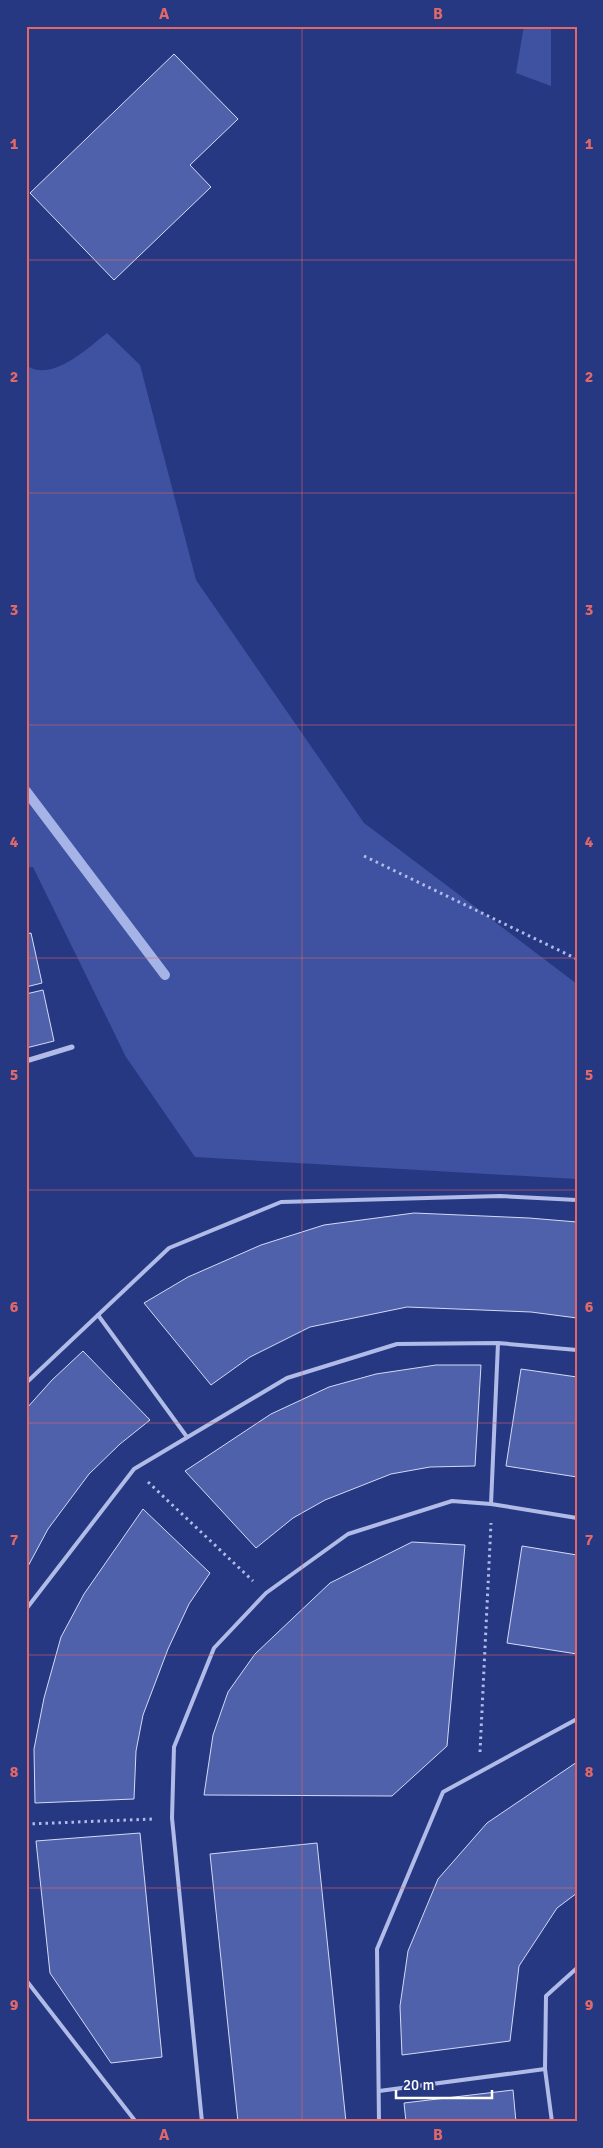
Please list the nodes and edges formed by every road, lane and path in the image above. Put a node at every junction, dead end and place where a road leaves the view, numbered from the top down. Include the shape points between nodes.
1 (364, 856) dead end
2 (577, 959) edge
3 (72, 1047) dead end
4 (26, 1061) edge
5 (577, 1200) edge
6 (98, 1315) junction
7 (498, 1343) junction
8 (577, 1350) edge
9 (26, 1383) edge
10 (187, 1437) junction
11 (134, 1469) junction
12 (492, 1504) junction
13 (577, 1518) edge
14 (266, 1593) junction
15 (26, 1613) edge
16 (577, 1720) edge
17 (479, 1772) junction
18 (172, 1818) junction
19 (26, 1824) edge
20 (577, 1968) edge
21 (26, 1980) edge
22 (545, 2069) junction
23 (379, 2091) junction
24 (136, 2122) edge
25 (202, 2122) edge
26 (380, 2122) edge
27 (552, 2122) edge

1 - 2 path
3 - 4 street
5 - 6 lane via 500,1196 281,1202 169,1248
6 - 9 lane
6 - 10 lane
7 - 8 lane
7 - 10 lane via 397,1344 287,1378
7 - 12 lane
10 - 11 lane
11 - 14 path
11 - 15 lane
12 - 13 lane
12 - 14 lane via 452,1502 348,1534
12 - 17 path
14 - 18 lane via 214,1648 174,1747
16 - 17 lane
17 - 23 lane via 443,1792 377,1949
18 - 19 path
18 - 25 lane
20 - 22 lane via 546,1996
21 - 24 lane
22 - 23 lane
22 - 27 lane
23 - 26 lane

